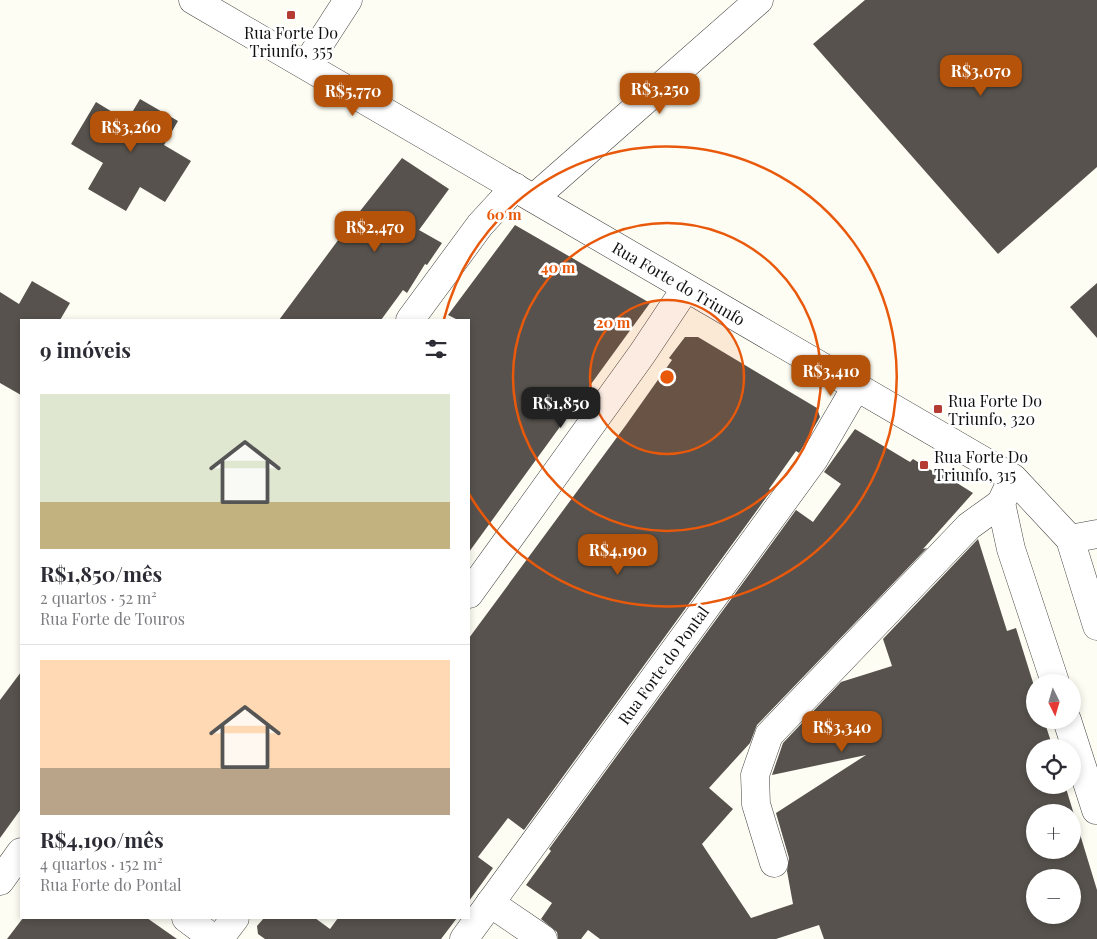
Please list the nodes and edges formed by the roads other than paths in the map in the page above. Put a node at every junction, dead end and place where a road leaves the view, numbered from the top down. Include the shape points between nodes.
1 (193, 0) edge
2 (348, 0) edge
3 (759, 0) edge
4 (306, 65) junction
5 (524, 193) junction
6 (686, 288) junction
7 (411, 319) edge
8 (856, 387) junction
9 (1013, 478) junction
10 (1001, 503) junction
11 (1097, 534) edge
12 (1070, 539) junction
13 (470, 593) edge
14 (1097, 626) edge
15 (1052, 674) edge
16 (1070, 729) edge
17 (1096, 810) dead end
18 (20, 853) edge
19 (774, 863) dead end
20 (0, 881) edge
21 (490, 903) junction
22 (187, 919) edge
23 (234, 919) edge
24 (214, 939) edge
25 (219, 939) edge
26 (464, 939) edge
27 (543, 939) edge

1 - 4 street, Rua Forte do Triunfo
2 - 4 street
3 - 5 street
4 - 5 street, Rua Forte do Triunfo
5 - 6 street, Rua Forte do Triunfo
5 - 7 street via 480,225
6 - 8 street, Rua Forte do Triunfo
6 - 13 street
8 - 9 street, Rua Forte do Triunfo
8 - 21 street, Rua Forte do Pontal via 814,459
9 - 10 street
9 - 12 street, Rua Forte do Triunfo
10 - 15 street via 1011,549
10 - 19 street via 969,526 769,735 756,775 756,804
11 - 12 street
12 - 14 street, Rua Forte do Triunfo
16 - 17 street
18 - 20 street
21 - 26 street, Rua Forte do Pontal
21 - 27 street
22 - 24 street
23 - 25 street

